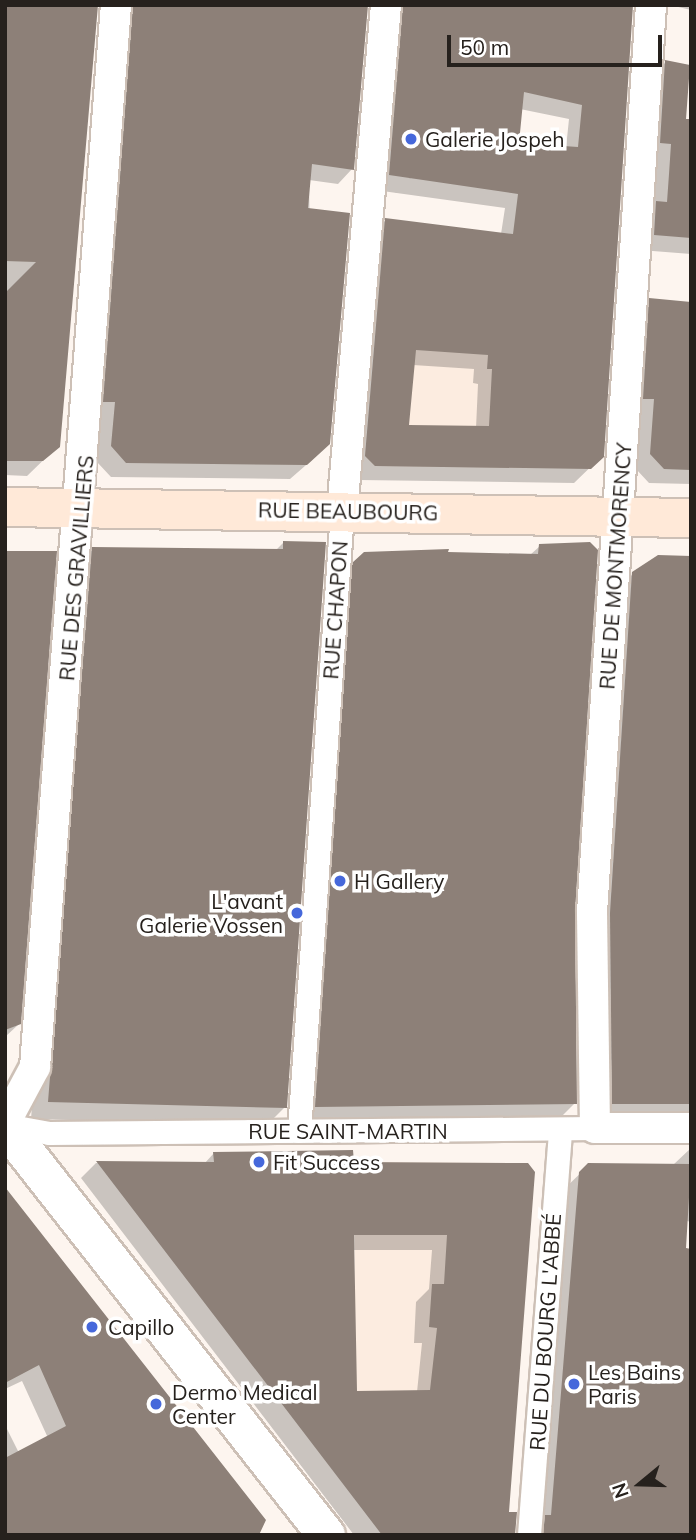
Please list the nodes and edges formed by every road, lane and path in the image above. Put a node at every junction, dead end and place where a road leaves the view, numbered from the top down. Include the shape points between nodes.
1 (116, 5) edge
2 (386, 5) edge
3 (651, 5) edge
4 (5, 507) edge
5 (81, 507) junction
6 (342, 511) junction
7 (618, 516) junction
8 (691, 518) edge
9 (5, 1124) edge
10 (595, 1128) junction
11 (691, 1128) edge
12 (561, 1129) junction
13 (299, 1131) junction
14 (326, 1535) edge
15 (529, 1535) edge

1 - 5 street, RUE DES GRAVILLIERS
2 - 6 street, RUE CHAPON
3 - 7 street, RUE DE MONTMORENCY
4 - 5 main road, RUE BEAUBOURG
5 - 6 main road, RUE BEAUBOURG
5 - 9 street, RUE DES GRAVILLIERS via 35,1067
6 - 7 main road, RUE BEAUBOURG
6 - 13 street, RUE CHAPON
7 - 8 main road, RUE BEAUBOURG
7 - 10 street, RUE DE MONTMORENCY via 592,913
9 - 13 street, RUE SAINT-MARTIN via 49,1133
9 - 14 street
10 - 11 street, RUE SAINT-MARTIN
10 - 12 street, RUE SAINT-MARTIN
12 - 13 street, RUE SAINT-MARTIN
12 - 15 street, RUE DU BOURG L'ABBÉ

